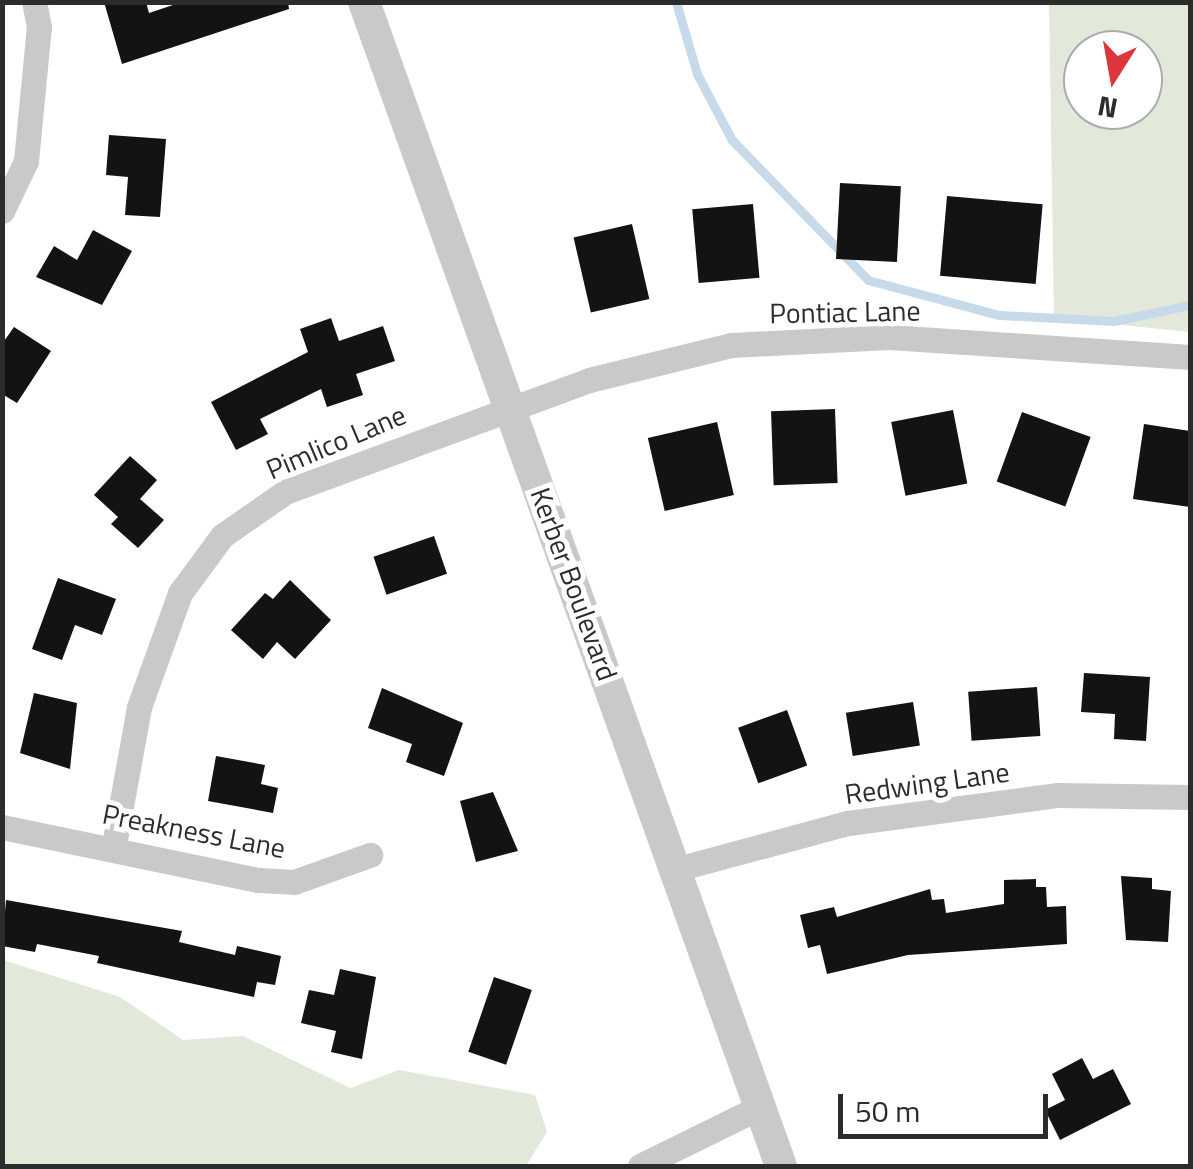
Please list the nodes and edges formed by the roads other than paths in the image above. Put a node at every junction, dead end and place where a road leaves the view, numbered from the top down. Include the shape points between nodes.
1 (34, 2) edge
2 (364, 2) edge
3 (2, 211) edge
4 (1190, 357) edge
5 (510, 407) junction
6 (1190, 797) edge
7 (2, 827) edge
8 (114, 845) junction
9 (370, 855) dead end
10 (677, 869) junction
11 (760, 1107) junction
12 (640, 1166) edge
13 (781, 1166) edge

1 - 3 street via 39,27 26,162
2 - 5 street, Kerber Boulevard
4 - 5 street, Pontiac Lane via 889,337 731,345 656,358
5 - 8 street, Pimlico Lane via 285,492 222,536 180,593 140,707
5 - 10 street, Kerber Boulevard
6 - 10 street, Redwing Lane via 1058,795 848,823
7 - 8 street, Preakness Lane
8 - 9 street, Preakness Lane via 258,880 294,882
10 - 11 street, Kerber Boulevard
11 - 12 street
11 - 13 street, Kerber Boulevard

